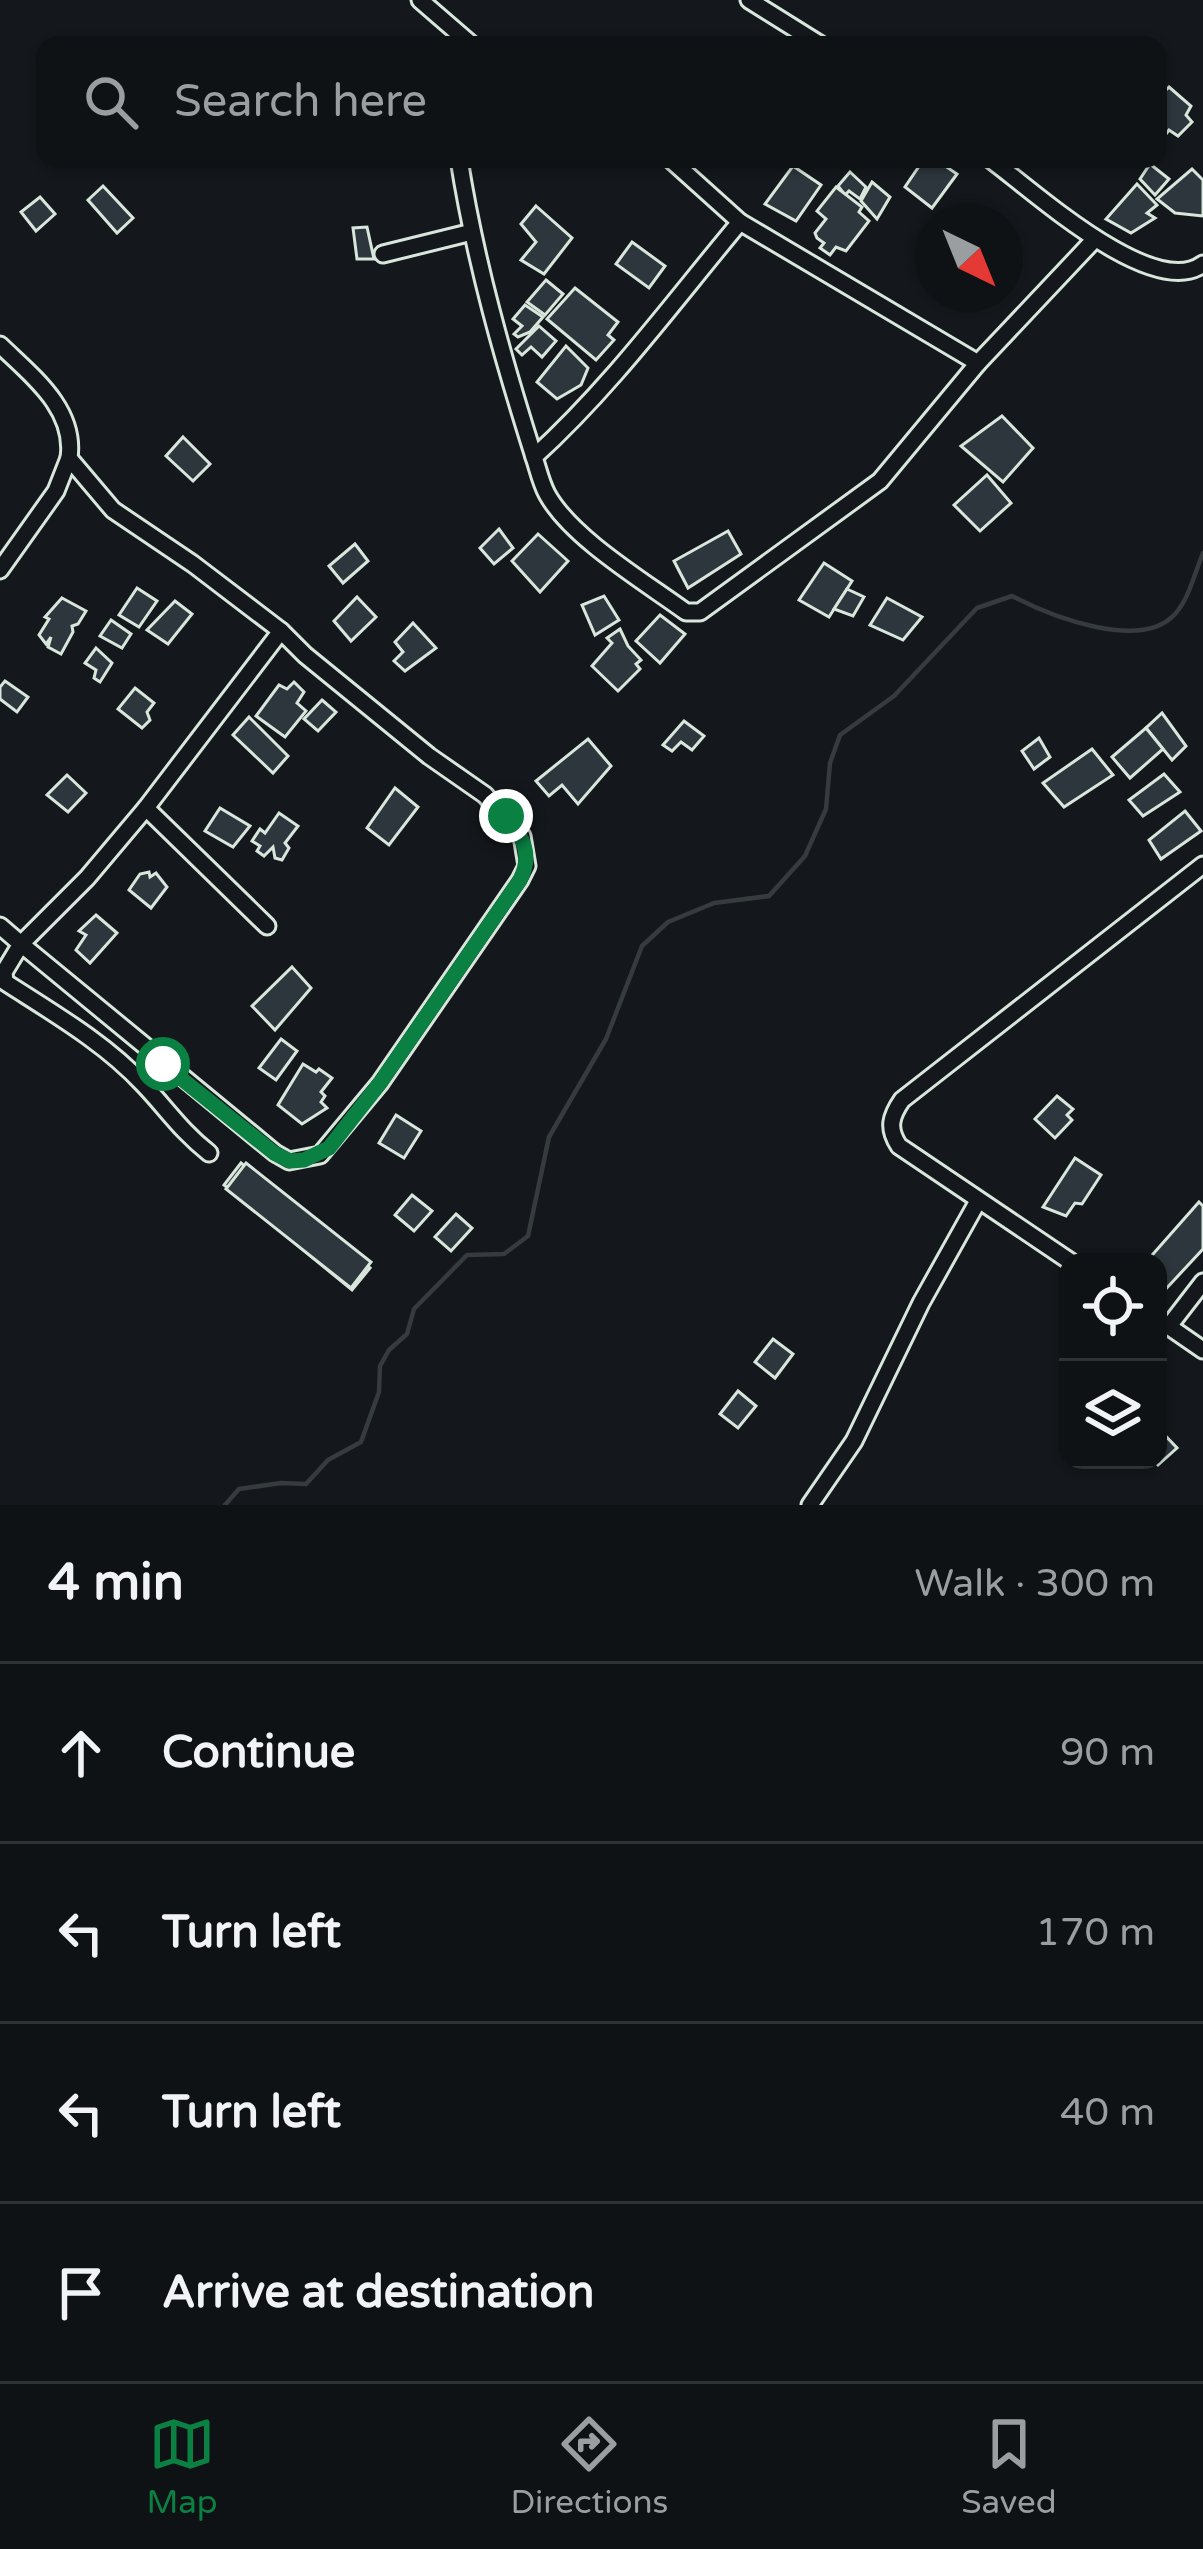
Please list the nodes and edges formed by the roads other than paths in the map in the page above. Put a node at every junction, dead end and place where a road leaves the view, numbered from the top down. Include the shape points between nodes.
1 (420, 0) edge
2 (749, 0) edge
3 (462, 36) edge
4 (807, 36) edge
5 (461, 168) edge
6 (680, 168) edge
7 (1002, 168) edge
8 (740, 221) junction
9 (472, 232) junction
10 (1094, 240) junction
11 (383, 254) dead end
12 (1203, 264) edge
13 (0, 345) edge
14 (978, 363) junction
15 (535, 457) junction
16 (69, 458) junction
17 (0, 570) edge
18 (281, 631) junction
19 (146, 808) junction
20 (1203, 865) edge
21 (0, 926) edge
22 (266, 926) dead end
23 (21, 944) junction
24 (208, 1153) dead end
25 (978, 1201) junction
26 (1059, 1254) edge
27 (1203, 1282) edge
28 (1167, 1319) edge
29 (1167, 1326) edge
30 (1203, 1350) edge
31 (810, 1505) edge

1 - 3 street
2 - 4 street
5 - 9 street
6 - 8 street
7 - 10 street
8 - 14 street
8 - 15 street via 583,413
9 - 11 street
9 - 15 street
10 - 12 street via 1174,275
10 - 14 street
13 - 16 street via 60,408 72,438
14 - 15 street via 880,481 692,614 588,538 546,493
16 - 17 street via 56,491
16 - 18 street via 113,510
18 - 19 street
18 - 23 street via 485,795 527,852 502,910 329,1148 304,1160 274,1153
19 - 22 street
19 - 23 street
20 - 25 street via 893,1112 899,1146
21 - 23 street
23 - 24 street via 5,982 89,1038
25 - 26 street
25 - 31 street via 854,1442
27 - 28 street
29 - 30 street

